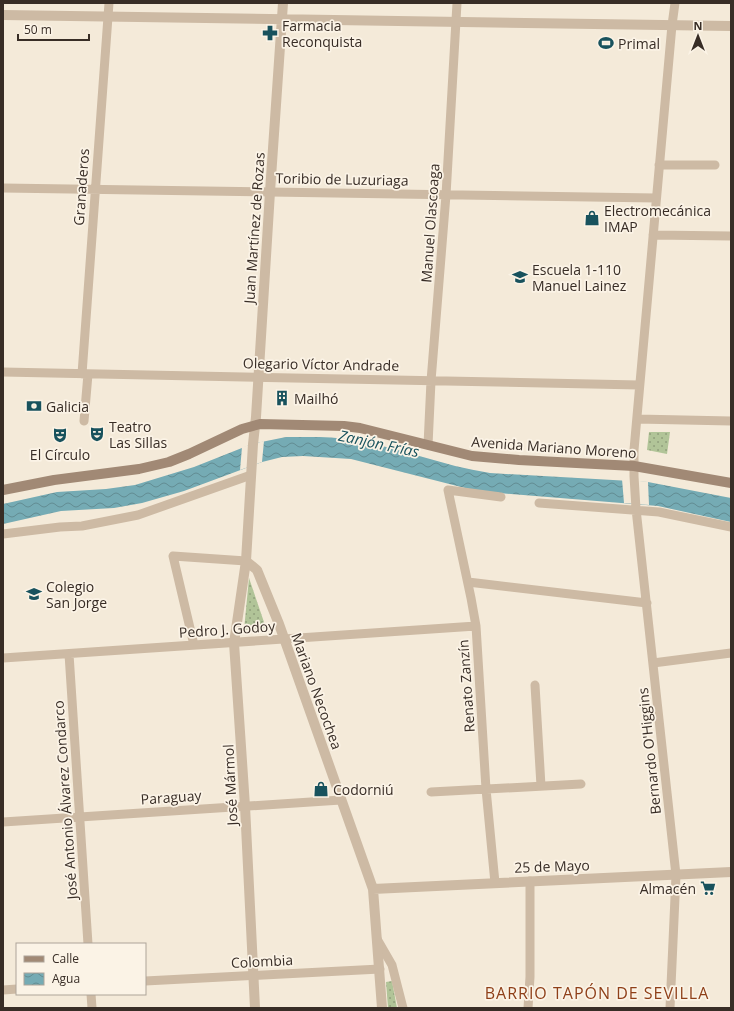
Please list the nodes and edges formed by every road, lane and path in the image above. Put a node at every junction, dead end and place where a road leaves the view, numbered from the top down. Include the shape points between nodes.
1 (109, 3) edge
2 (283, 3) edge
3 (457, 3) edge
4 (675, 3) edge
5 (3, 15) edge
6 (108, 17) junction
7 (282, 20) junction
8 (455, 22) junction
9 (672, 25) junction
10 (731, 26) edge
11 (659, 164) junction
12 (715, 165) dead end
13 (3, 188) edge
14 (95, 189) junction
15 (270, 192) junction
16 (446, 195) junction
17 (656, 198) junction
18 (653, 235) junction
19 (731, 236) edge
20 (3, 372) edge
21 (85, 374) junction
22 (258, 377) junction
23 (431, 381) junction
24 (639, 385) junction
25 (637, 419) junction
26 (84, 421) dead end
27 (731, 421) edge
28 (255, 425) junction
29 (428, 445) junction
30 (634, 466) junction
31 (251, 470) junction
32 (731, 483) edge
33 (3, 490) edge
34 (502, 497) dead end
35 (538, 503) dead end
36 (636, 506) junction
37 (731, 527) edge
38 (3, 534) edge
39 (246, 561) junction
40 (468, 582) junction
41 (647, 603) junction
42 (476, 626) junction
43 (284, 639) junction
44 (234, 643) junction
45 (194, 645) junction
46 (731, 653) edge
47 (69, 654) junction
48 (3, 658) edge
49 (653, 663) junction
50 (535, 685) dead end
51 (581, 784) dead end
52 (541, 786) junction
53 (486, 789) junction
54 (431, 792) dead end
55 (341, 800) junction
56 (245, 806) junction
57 (80, 817) junction
58 (3, 822) edge
59 (731, 872) edge
60 (676, 875) junction
61 (530, 881) junction
62 (495, 883) junction
63 (373, 889) junction
64 (377, 939) junction
65 (88, 943) edge
66 (380, 969) junction
67 (253, 975) junction
68 (146, 981) edge
69 (16, 989) edge
70 (3, 990) edge
71 (91, 995) edge
72 (92, 1008) edge
73 (255, 1008) edge
74 (382, 1008) edge
75 (402, 1008) edge
76 (528, 1008) edge
77 (670, 1008) edge

1 - 6 street, Granaderos
2 - 7 street, Juan Martínez de Rozas
3 - 8 street, Manuel Olascoaga
4 - 9 street, Bernardo O'Higgins
5 - 6 street
6 - 7 street
6 - 14 street, Granaderos
7 - 8 street
7 - 15 street, Juan Martínez de Rozas
8 - 9 street
8 - 16 street, Manuel Olascoaga
9 - 10 street
9 - 11 street, Bernardo O'Higgins
11 - 12 street
11 - 17 street, Bernardo O'Higgins
13 - 14 street, Toribio de Luzuriaga
14 - 15 street, Toribio de Luzuriaga
14 - 21 street, Granaderos
15 - 16 street, Toribio de Luzuriaga
15 - 22 street, Juan Martínez de Rozas
16 - 17 street, Toribio de Luzuriaga
16 - 23 street, Manuel Olascoaga
17 - 18 street, Bernardo O'Higgins
18 - 19 street
18 - 24 street, Bernardo O'Higgins
20 - 21 street, Olegario Víctor Andrade
21 - 22 street, Olegario Víctor Andrade
21 - 26 street, Granaderos
22 - 23 street, Olegario Víctor Andrade
22 - 28 street, Juan Martínez de Rozas
23 - 24 street, Olegario Víctor Andrade
23 - 29 street, Manuel Olascoaga
24 - 25 street, Bernardo O'Higgins
25 - 27 street
25 - 30 street, Bernardo O'Higgins
28 - 29 main road, Avenida Mariano Moreno via 268,423 349,426
28 - 31 street, Juan Martínez de Rozas
28 - 33 main road, Avenida Mariano Moreno via 169,462
29 - 30 main road, Avenida Mariano Moreno via 487,458
30 - 32 main road, Avenida Mariano Moreno
30 - 36 street, Bernardo O'Higgins
31 - 38 street via 138,515 82,526
31 - 39 street
34 - 40 street, Renato Zanzín via 448,490
35 - 36 street
36 - 37 street
36 - 41 street, Bernardo O'Higgins
39 - 43 street, Mariano Necochea via 257,570
39 - 44 street, José Mármol
39 - 45 street via 173,556
40 - 41 street
40 - 42 street, Renato Zanzín
41 - 49 street, Bernardo O'Higgins
42 - 43 street, Pedro J. Godoy
42 - 53 street, Renato Zanzín
43 - 44 street, Pedro J. Godoy
43 - 55 street, Mariano Necochea
44 - 45 street, Pedro J. Godoy
44 - 56 street, José Mármol
45 - 47 street, Pedro J. Godoy
46 - 49 street
47 - 48 street, Pedro J. Godoy
47 - 57 street, José Antonio Álvarez Condarco
49 - 60 street, Bernardo O'Higgins
50 - 52 street
51 - 52 street
52 - 53 street
53 - 54 street
53 - 62 street, Renato Zanzín
55 - 56 street, Paraguay
55 - 63 street, Mariano Necochea
56 - 57 street, Paraguay
56 - 67 street, José Mármol
57 - 58 street, Paraguay
57 - 65 street, José Antonio Álvarez Condarco
59 - 60 street, 25 de Mayo
60 - 61 street, 25 de Mayo
60 - 77 street, Bernardo O'Higgins
61 - 62 street, 25 de Mayo
61 - 76 street
62 - 63 street, 25 de Mayo
63 - 64 street, Mariano Necochea
64 - 66 street, Mariano Necochea
64 - 75 street, Mariano Necochea via 392,965
66 - 67 street, Colombia
66 - 74 street, Mariano Necochea
67 - 68 street, Colombia
67 - 73 street, José Mármol
69 - 70 street
71 - 72 street

